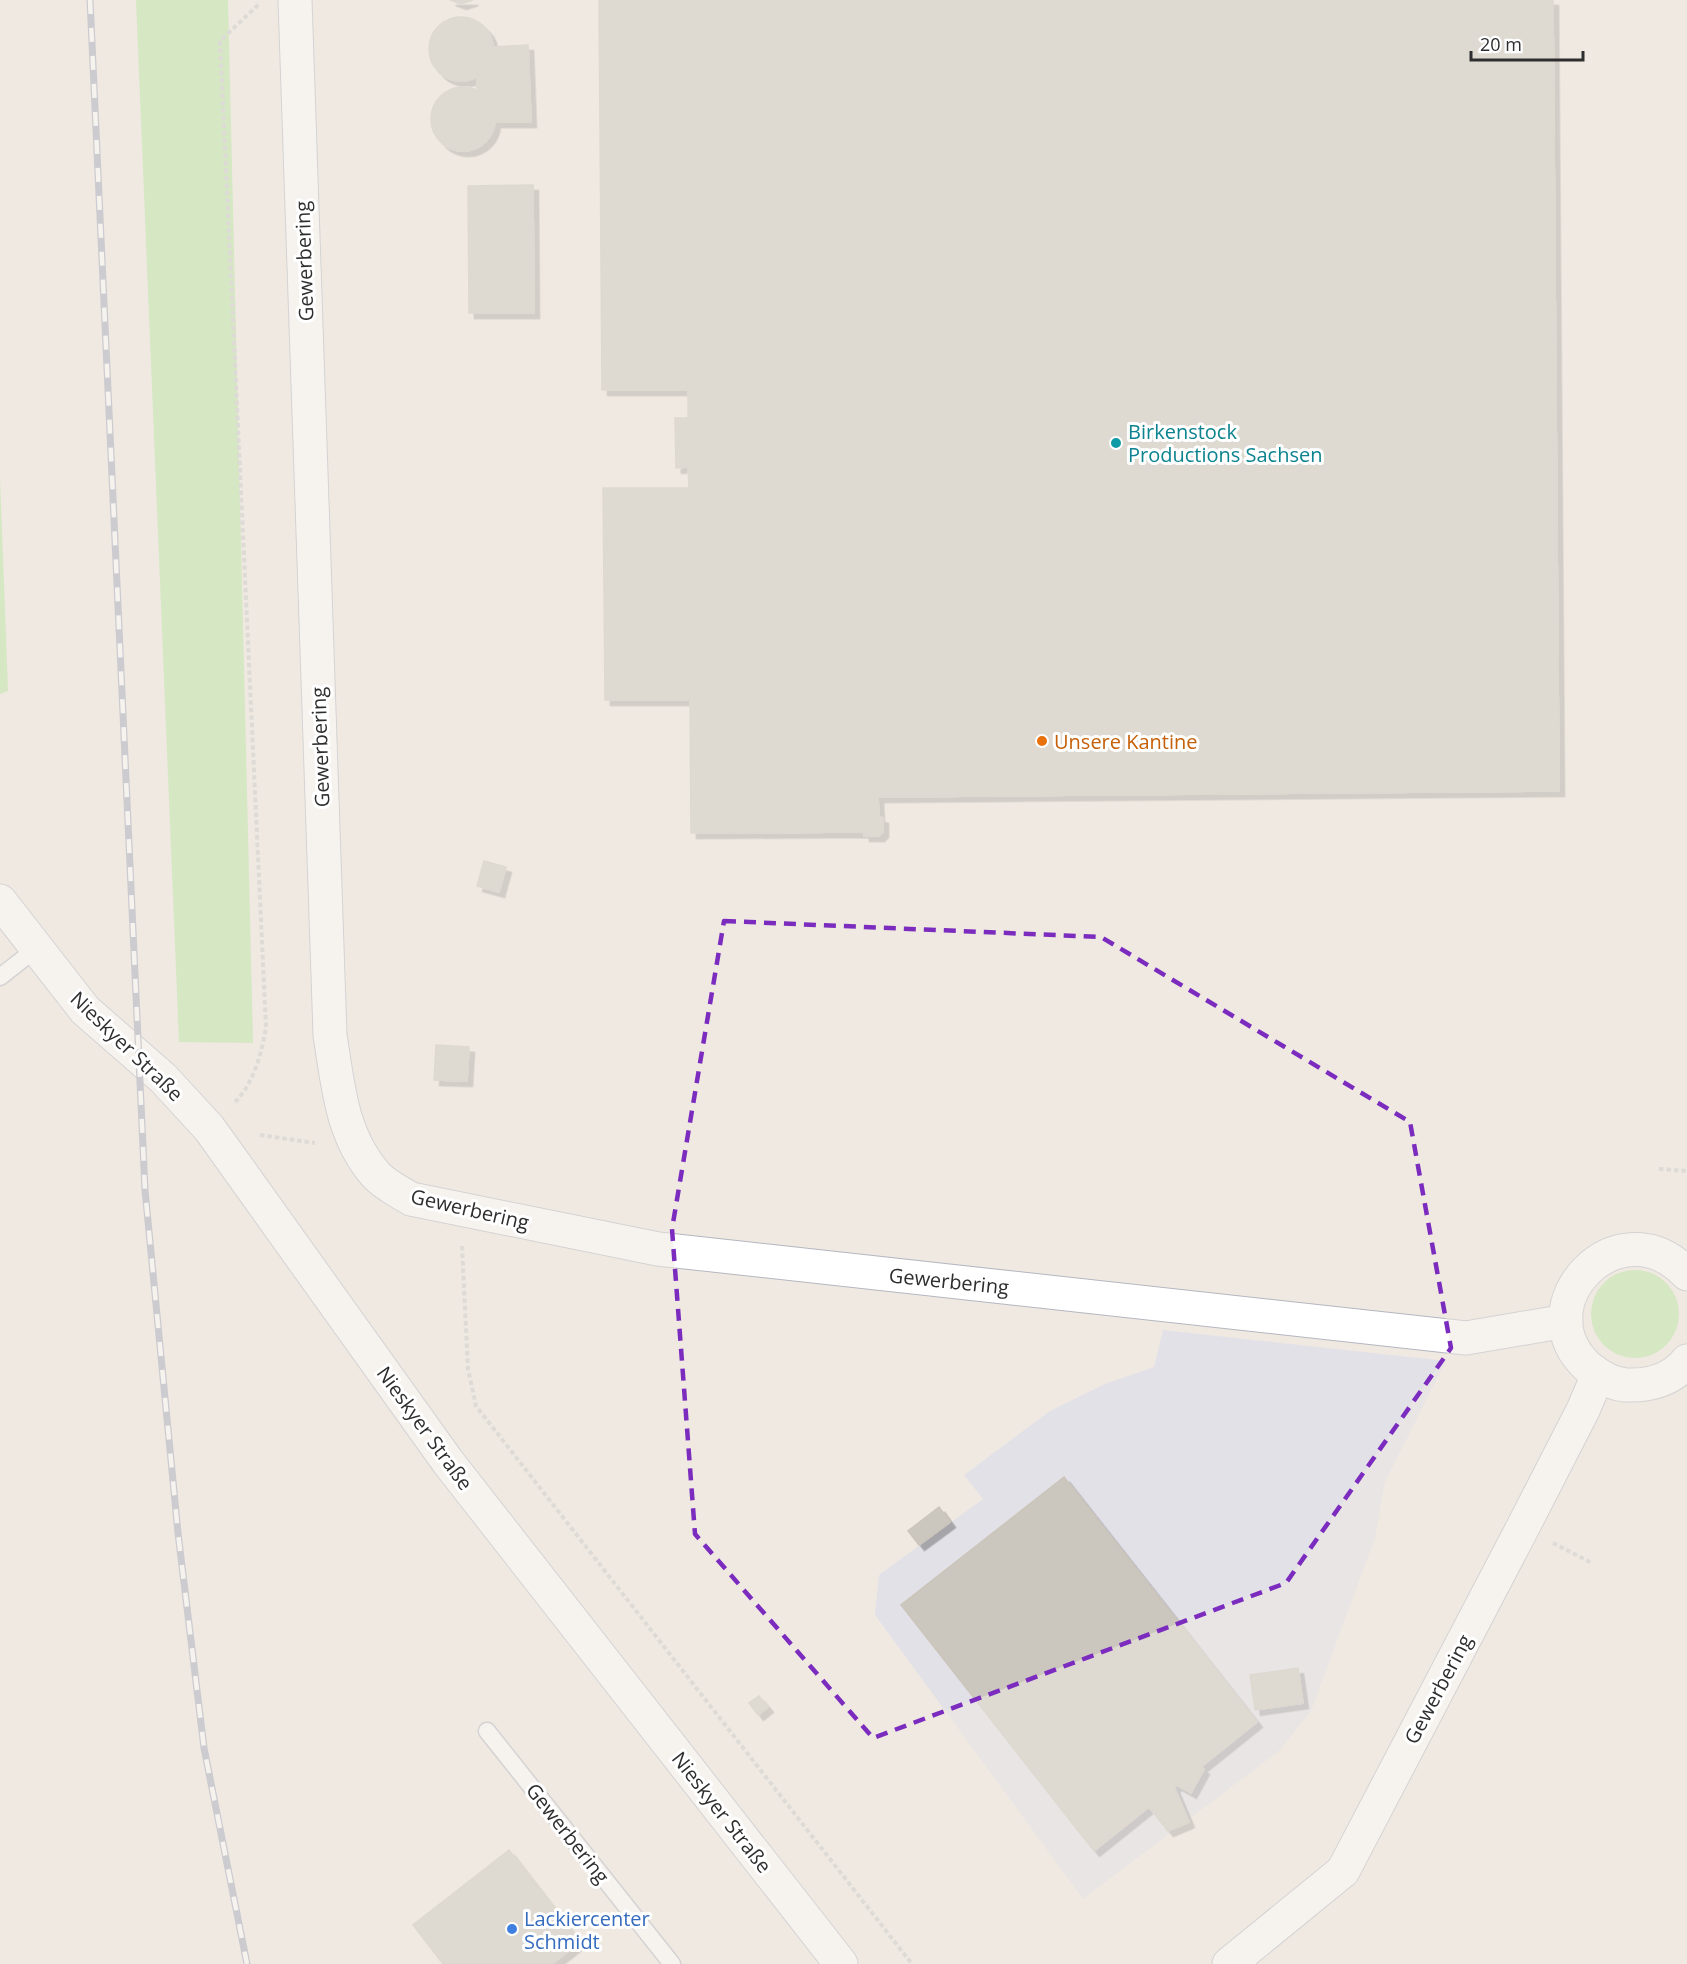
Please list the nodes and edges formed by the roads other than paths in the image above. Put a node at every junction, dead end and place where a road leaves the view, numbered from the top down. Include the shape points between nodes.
1 (295, 0) edge
2 (0, 901) edge
3 (37, 948) junction
4 (0, 977) edge
5 (1687, 1274) edge
6 (1566, 1321) junction
7 (1687, 1361) edge
8 (1598, 1375) junction
9 (487, 1731) dead end
10 (672, 1964) edge
11 (841, 1964) edge
12 (1229, 1964) edge

1 - 6 street, Gewerbering via 330,1035 341,1109 357,1148 377,1177 411,1199 658,1249 1466,1338
2 - 3 street, Nieskyer Straße
3 - 4 lane
3 - 11 street, Nieskyer Straße via 85,1011 163,1078 209,1128 448,1462
5 - 6 street via 1656,1252 1616,1251 1585,1270 1574,1285
6 - 8 street via 1570,1342 1582,1361
7 - 8 street via 1666,1378 1644,1386 1620,1384
8 - 12 street, Gewerbering via 1343,1871
9 - 10 lane, Gewerbering

